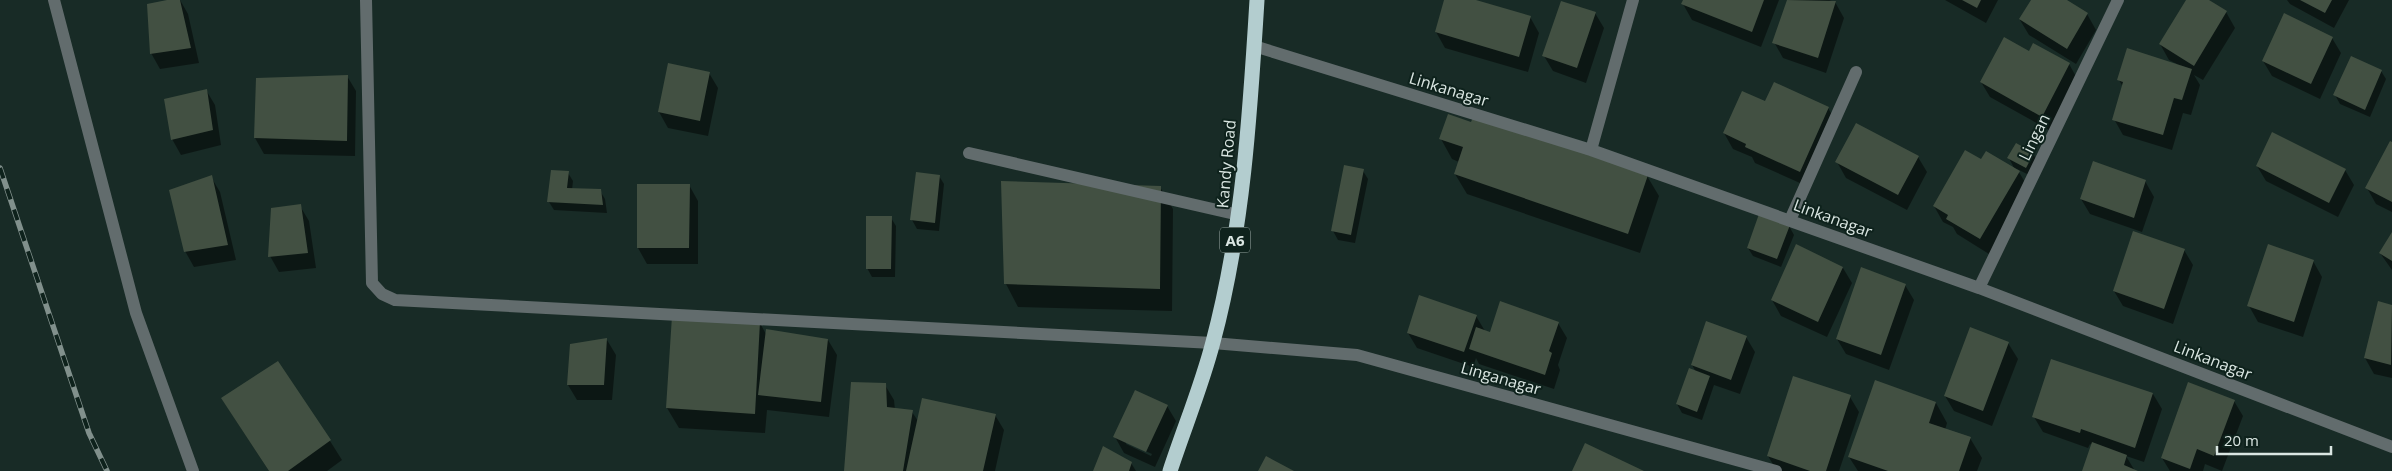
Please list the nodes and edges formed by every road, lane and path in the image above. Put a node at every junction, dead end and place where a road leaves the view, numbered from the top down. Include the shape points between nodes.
1 (54, 0) edge
2 (366, 0) edge
3 (1258, 0) edge
4 (1633, 0) edge
5 (2118, 0) edge
6 (1254, 46) junction
7 (1856, 72) dead end
8 (1591, 150) junction
9 (969, 153) dead end
10 (1240, 215) junction
11 (1790, 220) junction
12 (1979, 288) junction
13 (1213, 343) junction
14 (2392, 446) edge
15 (193, 471) edge
16 (1170, 471) edge
17 (1776, 471) edge

1 - 15 street via 136,313
2 - 13 street, Linganagar via 372,283 382,294 395,300
3 - 6 highway, Kandy Road / A6
4 - 8 street
5 - 12 street, Lingan
6 - 8 street, Linkanagar
6 - 10 highway, Kandy Road / A6
7 - 11 street
8 - 11 street, Linkanagar
9 - 10 street
10 - 13 highway, Kandy Road / A6
11 - 12 street, Linkanagar
12 - 14 street, Linkanagar
13 - 16 highway, Kandy Road / A6
13 - 17 street, Linganagar via 1357,355

